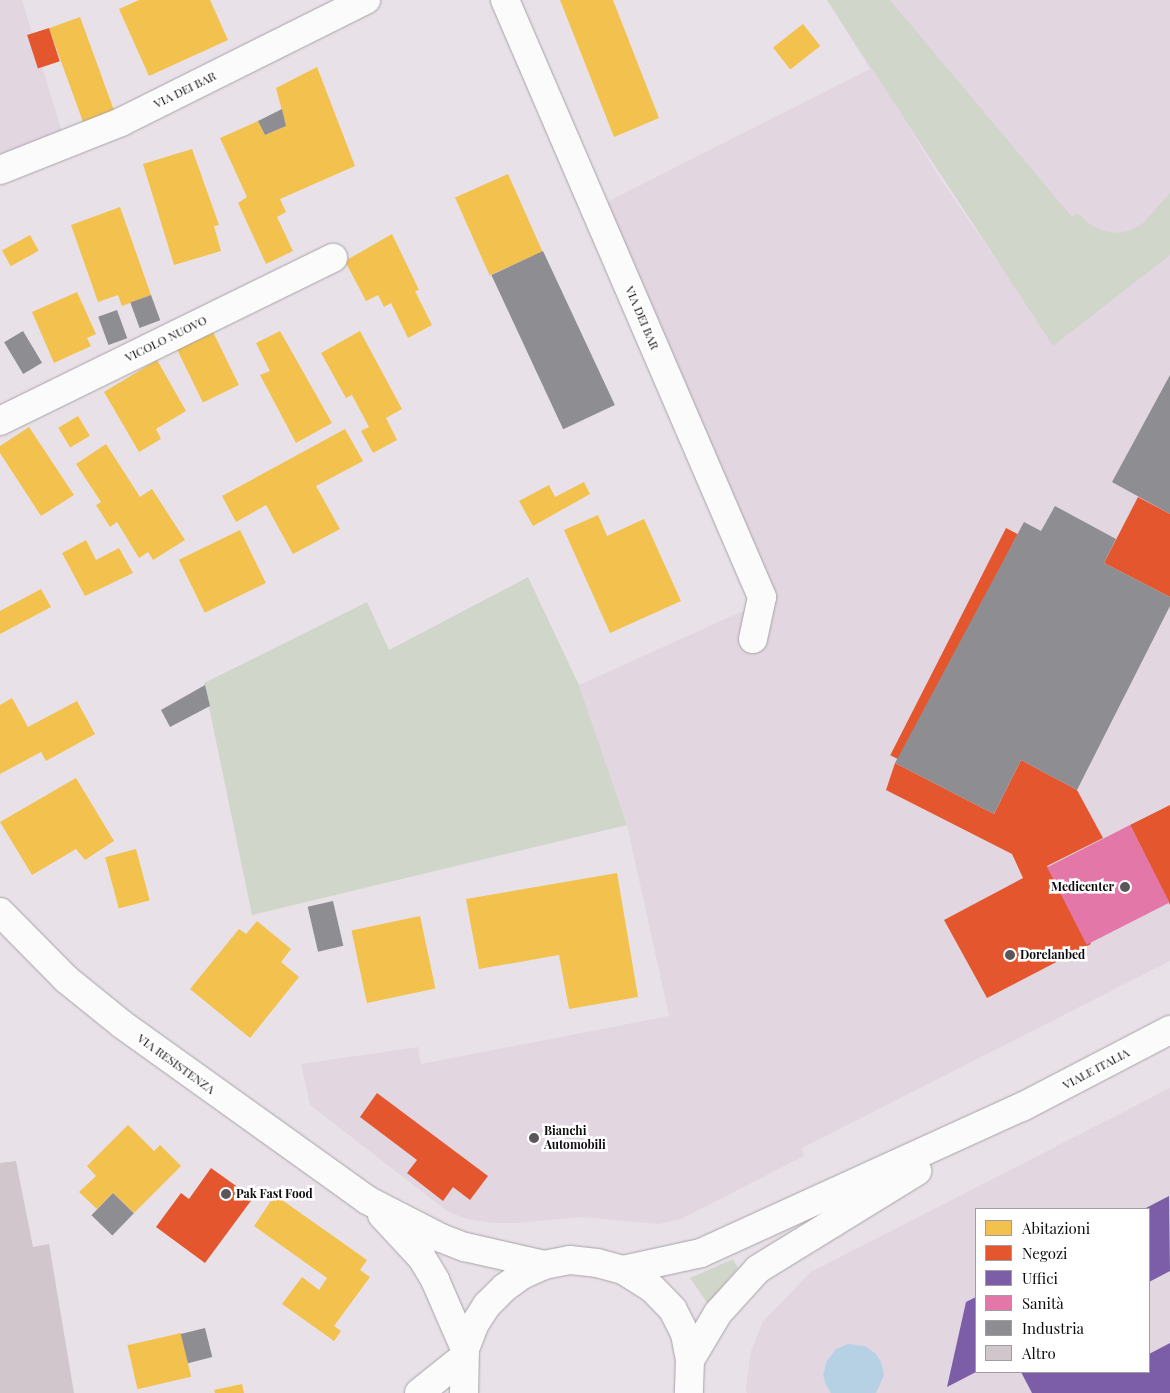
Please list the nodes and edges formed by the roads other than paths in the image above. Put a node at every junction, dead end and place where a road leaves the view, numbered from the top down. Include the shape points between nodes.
1 (366, 0) edge
2 (505, 0) edge
3 (0, 170) edge
4 (333, 258) dead end
5 (0, 421) edge
6 (754, 639) dead end
7 (0, 912) edge
8 (1170, 1030) edge
9 (1022, 1107) junction
10 (367, 1200) junction
11 (544, 1265) junction
12 (623, 1270) junction
13 (465, 1353) junction
14 (690, 1360) junction
15 (419, 1393) edge
16 (464, 1393) edge
17 (689, 1393) edge
18 (705, 1393) edge

1 - 3 main road, VIA DEI BAR via 121,122
2 - 6 main road, VIA DEI BAR via 762,597
4 - 5 main road, VICOLO NUOVO
7 - 10 main road, VIA RESISTENZA via 66,979 123,1025
8 - 9 main road, VIALE ITALIA
9 - 12 main road via 701,1254
9 - 14 main road via 758,1269 718,1313
10 - 11 main road via 465,1247
10 - 13 main road via 422,1258 435,1280
11 - 12 main road via 570,1260
11 - 13 main road via 522,1275 487,1305 474,1325
12 - 14 main road via 652,1288 673,1310 685,1334
13 - 15 main road
13 - 16 main road
14 - 17 main road
14 - 18 main road

